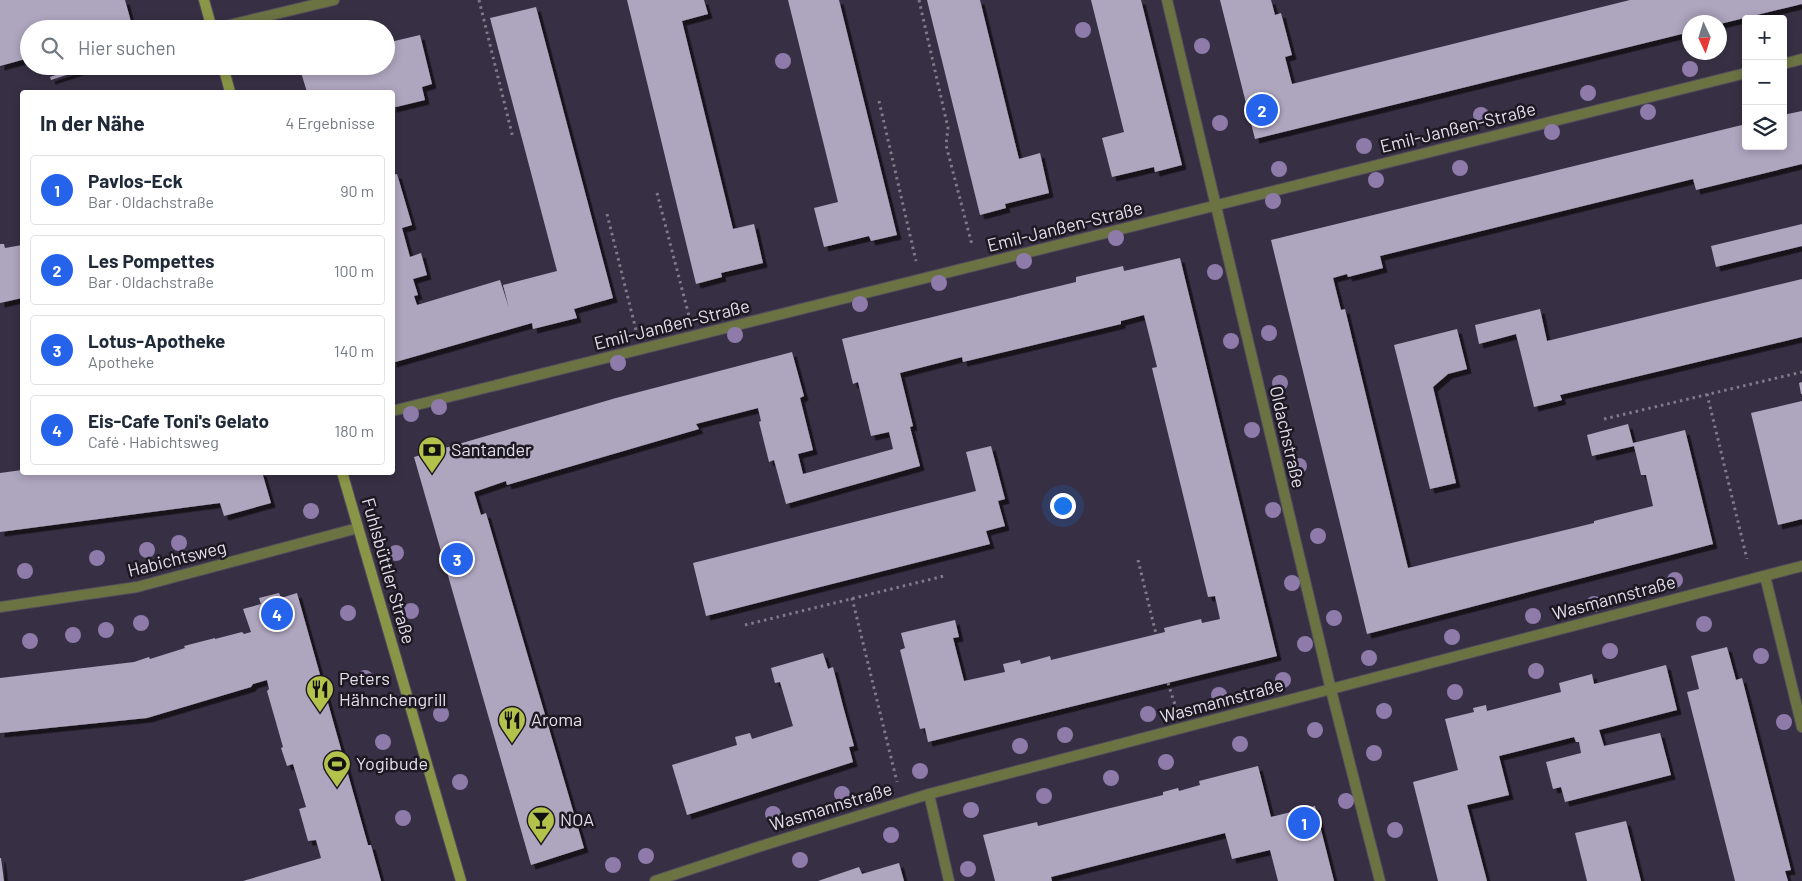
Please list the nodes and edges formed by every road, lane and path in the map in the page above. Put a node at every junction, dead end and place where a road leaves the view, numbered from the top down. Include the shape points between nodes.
1 (204, 0) edge
2 (334, 0) edge
3 (479, 0) edge
4 (919, 0) edge
5 (1167, 0) edge
6 (210, 20) edge
7 (250, 20) edge
8 (1802, 59) edge
9 (1787, 63) edge
10 (1742, 74) edge
11 (225, 75) edge
12 (229, 90) edge
13 (878, 101) dead end
14 (513, 138) dead end
15 (657, 194) dead end
16 (1216, 206) junction
17 (607, 214) dead end
18 (977, 265) junction
19 (921, 279) junction
20 (694, 336) junction
21 (641, 349) junction
22 (1802, 372) edge
23 (1707, 394) junction
24 (395, 410) edge
25 (1604, 419) dead end
26 (343, 475) edge
27 (358, 528) junction
28 (1138, 560) dead end
29 (1802, 566) edge
30 (944, 576) dead end
31 (1765, 576) junction
32 (1751, 580) junction
33 (852, 598) junction
34 (0, 607) edge
35 (745, 625) dead end
36 (1156, 634) dead end
37 (1168, 683) dead end
38 (1331, 690) junction
39 (1802, 727) edge
40 (1182, 729) junction
41 (929, 794) junction
42 (902, 803) junction
43 (461, 881) edge
44 (655, 881) edge
45 (949, 881) edge
46 (1380, 881) edge

1 - 6 main road
2 - 7 street
3 - 14 path
4 - 18 path via 948,128 946,145
5 - 16 street, Oldachstraße
8 - 9 street
10 - 16 street, Emil-Janßen-Straße
11 - 12 main road
13 - 19 path
15 - 20 path
16 - 18 street, Emil-Janßen-Straße
16 - 38 street, Oldachstraße
17 - 21 path
18 - 19 street, Emil-Janßen-Straße
19 - 20 street, Emil-Janßen-Straße
20 - 21 street, Emil-Janßen-Straße
21 - 24 street, Emil-Janßen-Straße
22 - 23 path
23 - 25 path
23 - 32 path
26 - 27 main road, Fuhlsbüttler Straße
27 - 34 street, Habichtsweg via 137,587
27 - 43 main road, Fuhlsbüttler Straße
28 - 36 path
29 - 31 street, Wasmannstraße
30 - 33 path
31 - 32 street, Wasmannstraße
31 - 39 street
32 - 38 street, Wasmannstraße
33 - 35 path
33 - 42 path
37 - 40 path
38 - 40 street, Wasmannstraße
38 - 46 street, Oldachstraße
40 - 41 street, Wasmannstraße
41 - 42 street, Wasmannstraße
41 - 45 street
42 - 44 street, Wasmannstraße

